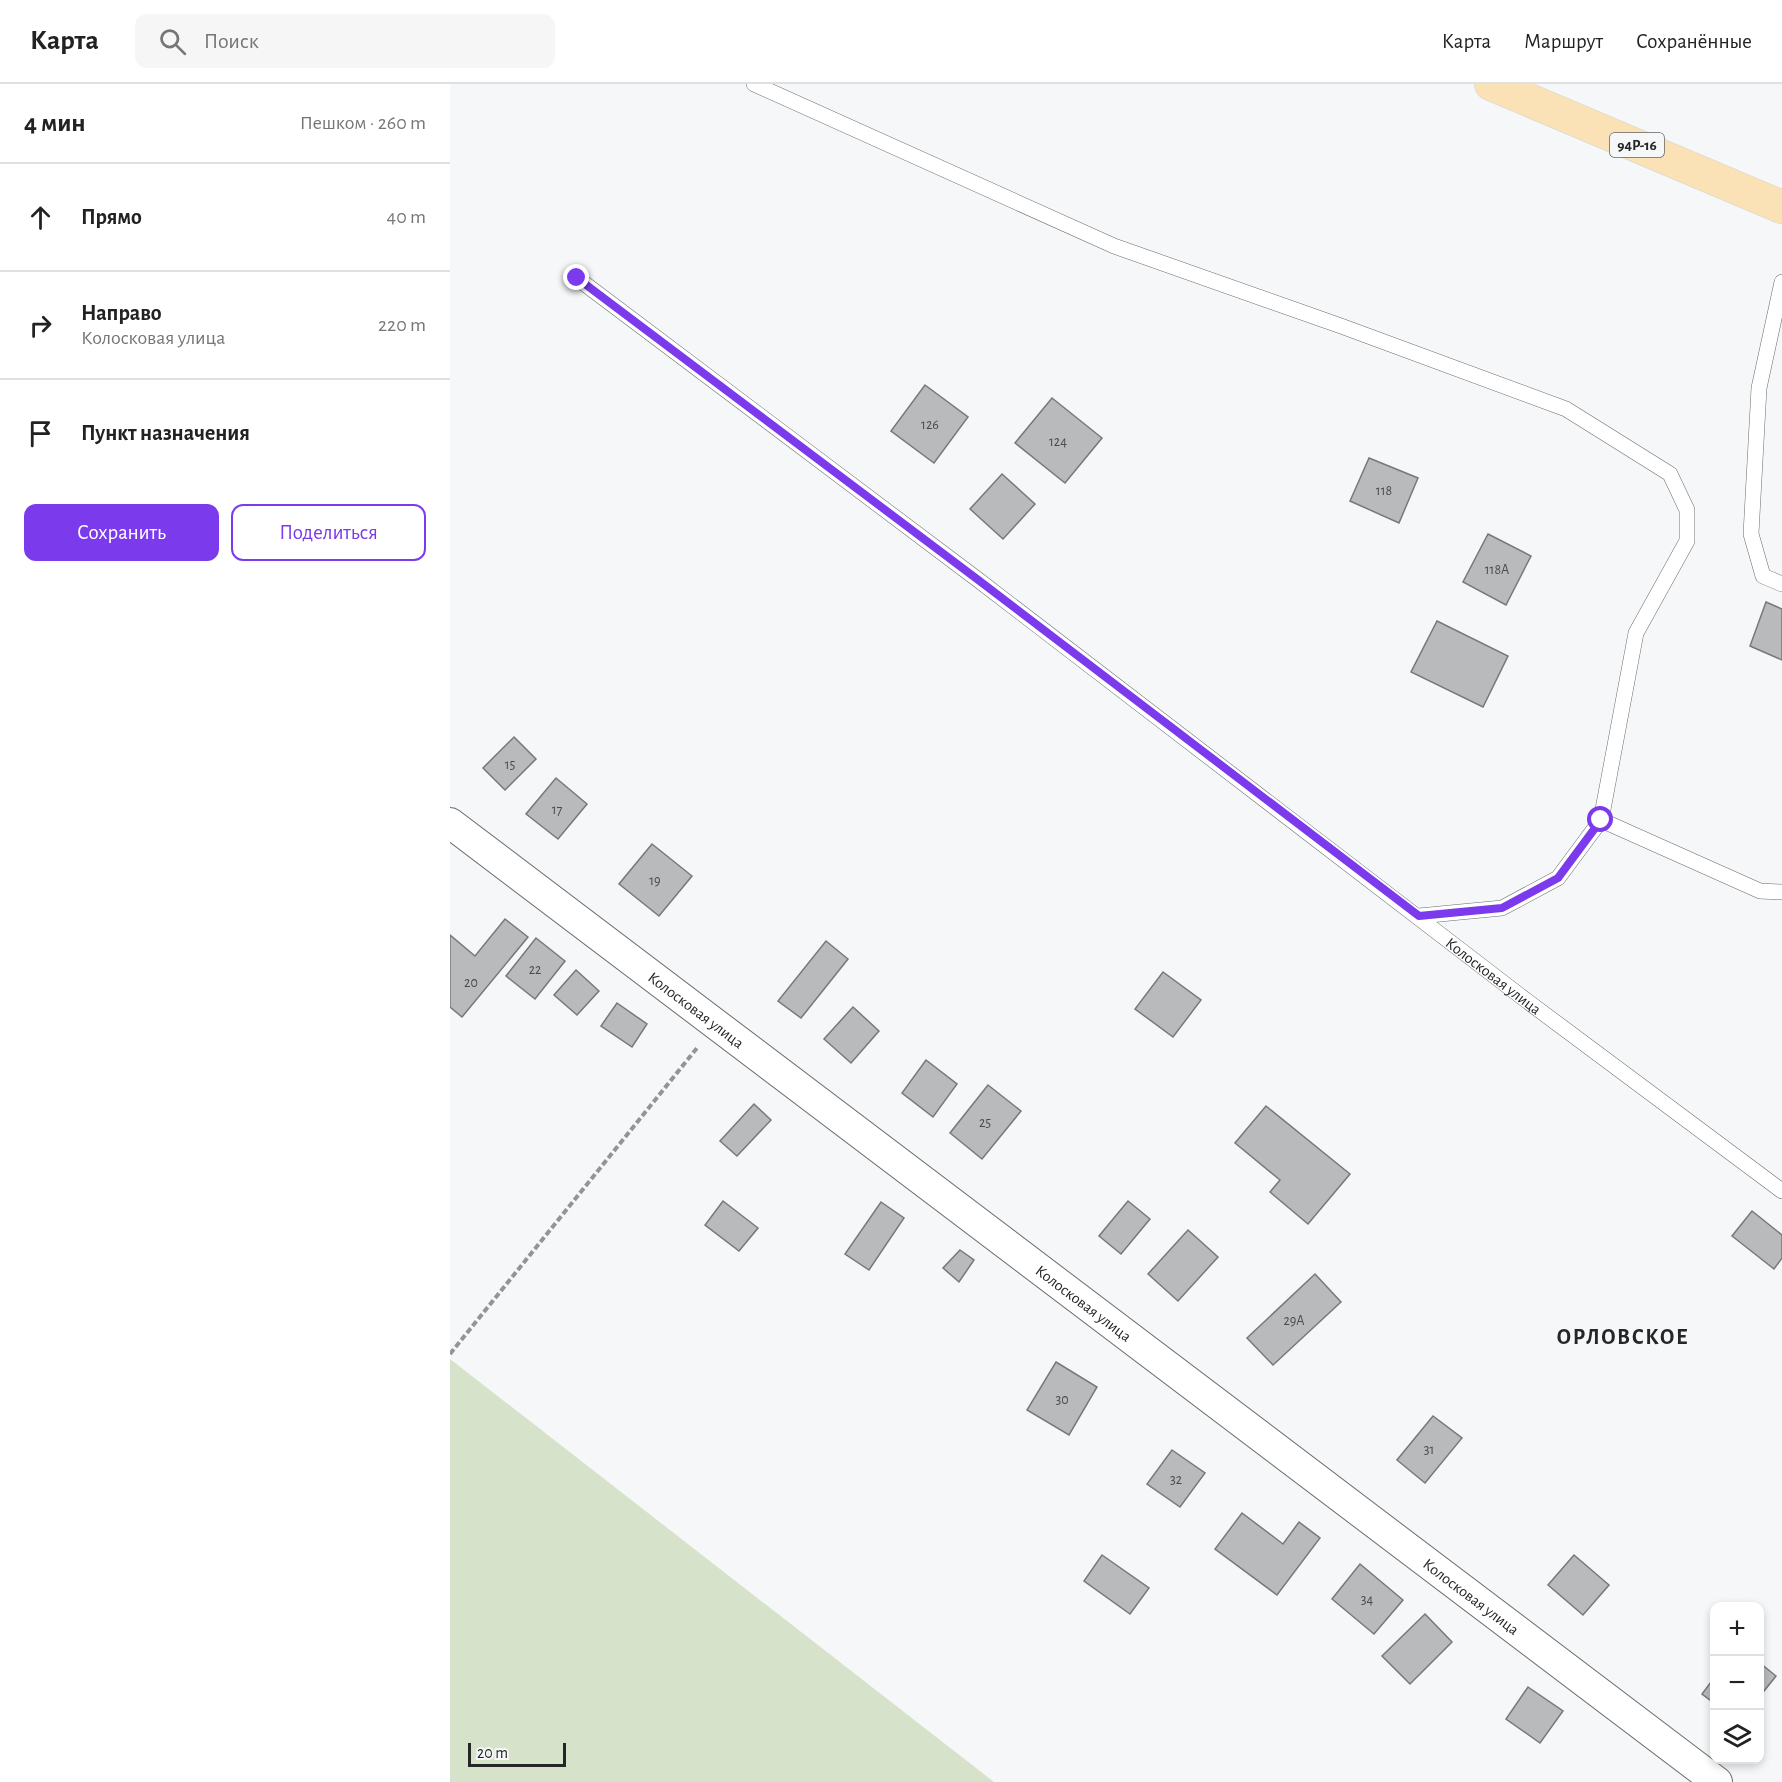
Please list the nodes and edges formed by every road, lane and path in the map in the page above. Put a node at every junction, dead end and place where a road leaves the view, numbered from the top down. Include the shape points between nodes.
1 (754, 84) edge
2 (1491, 84) edge
3 (1782, 207) edge
4 (577, 278) dead end
5 (1782, 282) edge
6 (1782, 584) edge
7 (1601, 820) junction
8 (450, 822) edge
9 (1782, 891) edge
10 (1419, 916) junction
11 (716, 1024) junction
12 (1782, 1191) edge
13 (450, 1354) edge
14 (1717, 1782) edge

1 - 7 lane via 1114,246 1566,409 1670,474 1687,510 1687,541 1636,633
2 - 3 main road, 94Р-16
4 - 10 lane, Колосковая улица
5 - 6 lane via 1759,388 1751,534 1763,576
7 - 9 lane via 1761,891
7 - 10 lane via 1558,878 1502,908
8 - 11 street, Колосковая улица
10 - 12 lane, Колосковая улица
11 - 13 path
11 - 14 street, Колосковая улица

